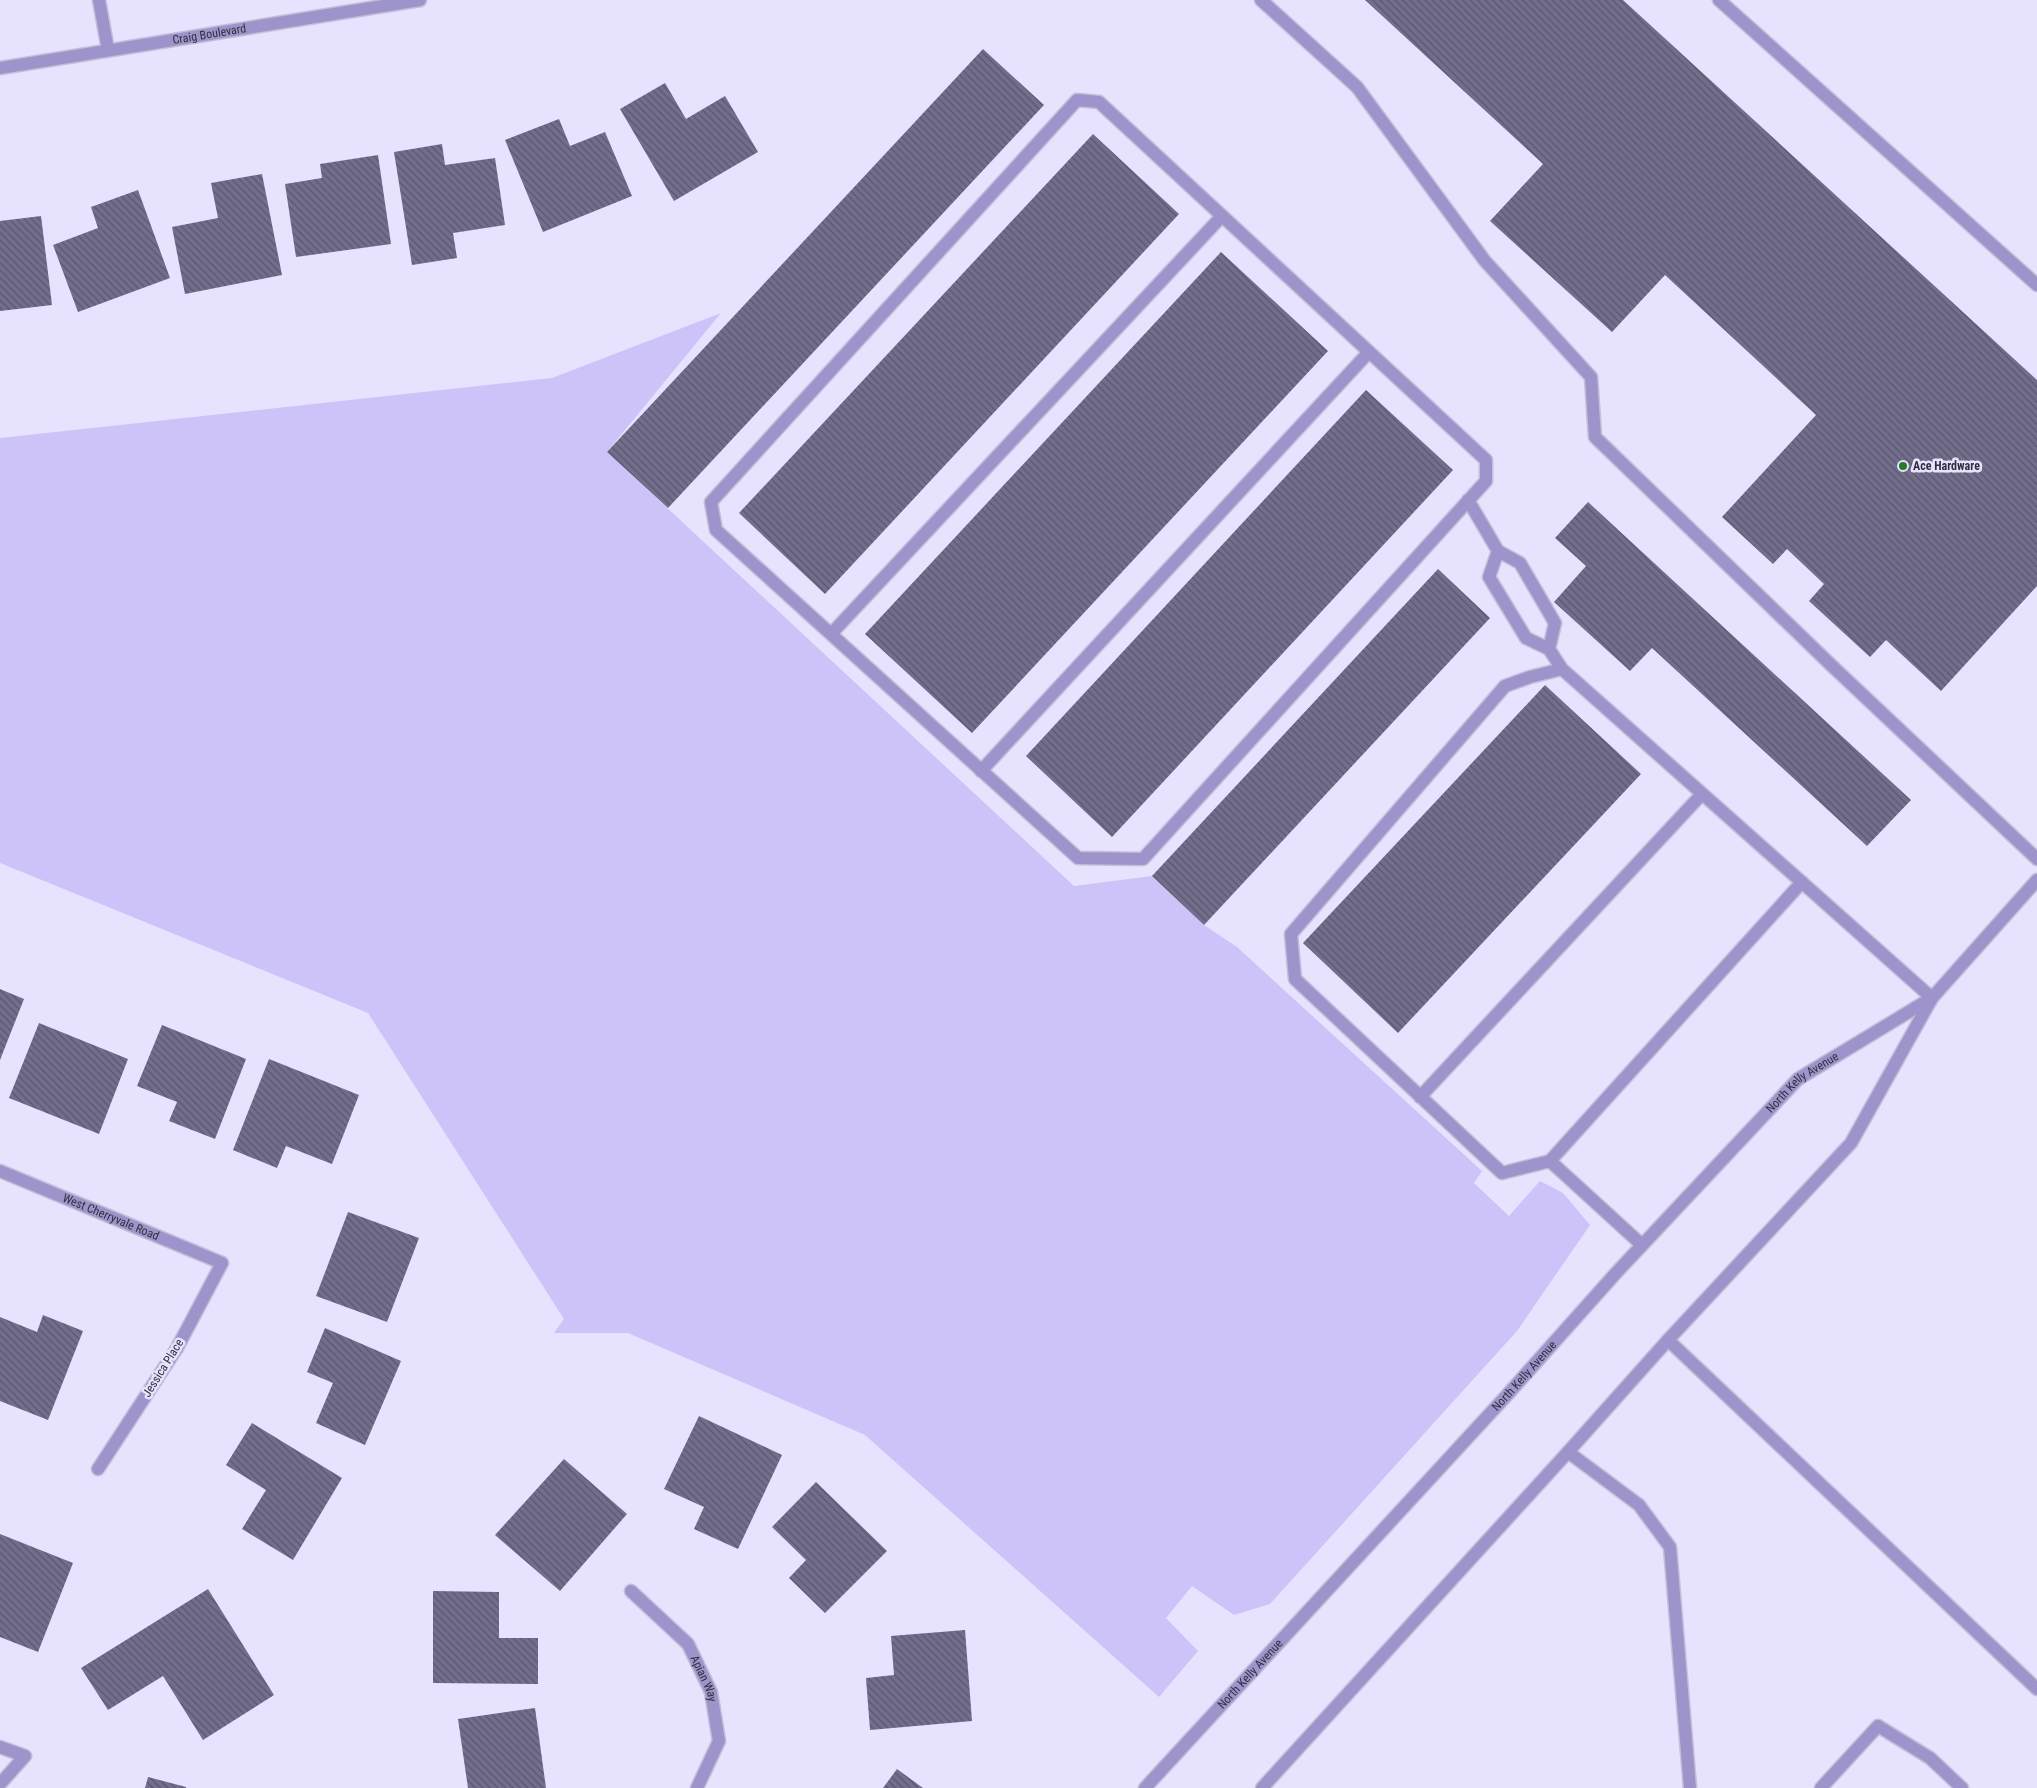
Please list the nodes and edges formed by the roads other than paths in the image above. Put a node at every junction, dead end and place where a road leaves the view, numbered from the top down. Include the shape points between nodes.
1 (99, 0) edge
2 (420, 0) edge
3 (1261, 0) edge
4 (1720, 0) edge
5 (108, 50) junction
6 (0, 68) edge
7 (1222, 216) junction
8 (2037, 285) edge
9 (1369, 352) junction
10 (1468, 500) junction
11 (1498, 550) junction
12 (831, 634) junction
13 (1549, 649) junction
14 (1562, 669) junction
15 (981, 771) junction
16 (1702, 794) junction
17 (2037, 860) edge
18 (2037, 880) edge
19 (1802, 882) junction
20 (1932, 998) junction
21 (1420, 1097) junction
22 (1550, 1161) junction
23 (0, 1171) edge
24 (1642, 1245) junction
25 (222, 1263) joint
26 (1668, 1340) junction
27 (1568, 1452) junction
28 (98, 1469) dead end
29 (630, 1590) dead end
30 (2037, 1689) edge
31 (0, 1746) edge
32 (0, 1784) edge
33 (697, 1788) edge
34 (1145, 1788) edge
35 (1262, 1788) edge
36 (1690, 1788) edge
37 (1821, 1788) edge
38 (1962, 1788) edge

1 - 5 street
2 - 5 street, Craig Boulevard
3 - 17 street via 1357,87 1485,261 1591,377 1595,437
4 - 8 street
5 - 6 street, Craig Boulevard
7 - 9 street
7 - 12 street
7 - 12 street via 1099,102 1076,100 711,502 716,530
9 - 10 street via 1486,460 1486,481
9 - 15 street
10 - 11 street
10 - 15 street via 1143,859 1078,858
11 - 13 street via 1520,563 1555,623
11 - 13 street via 1489,577 1526,638
12 - 15 street
13 - 14 street
14 - 16 street
14 - 21 street via 1505,686 1291,934 1294,979
16 - 19 street
16 - 21 street
18 - 20 street, North Kelly Avenue
19 - 20 street
19 - 22 street
20 - 24 street, North Kelly Avenue via 1798,1079
20 - 26 street, North Kelly Avenue via 1851,1143
21 - 22 street via 1502,1173
22 - 24 street
23 - 25 street, West Cherryvale Road
24 - 34 street, North Kelly Avenue
25 - 28 street, Jessica Place via 177,1348
26 - 27 street, North Kelly Avenue
26 - 30 street
27 - 35 street, North Kelly Avenue
27 - 36 street via 1639,1505 1670,1547
29 - 33 street, Apian Way via 688,1644 711,1692 720,1741
31 - 32 street via 25,1756
37 - 38 street via 1878,1726 1930,1758

